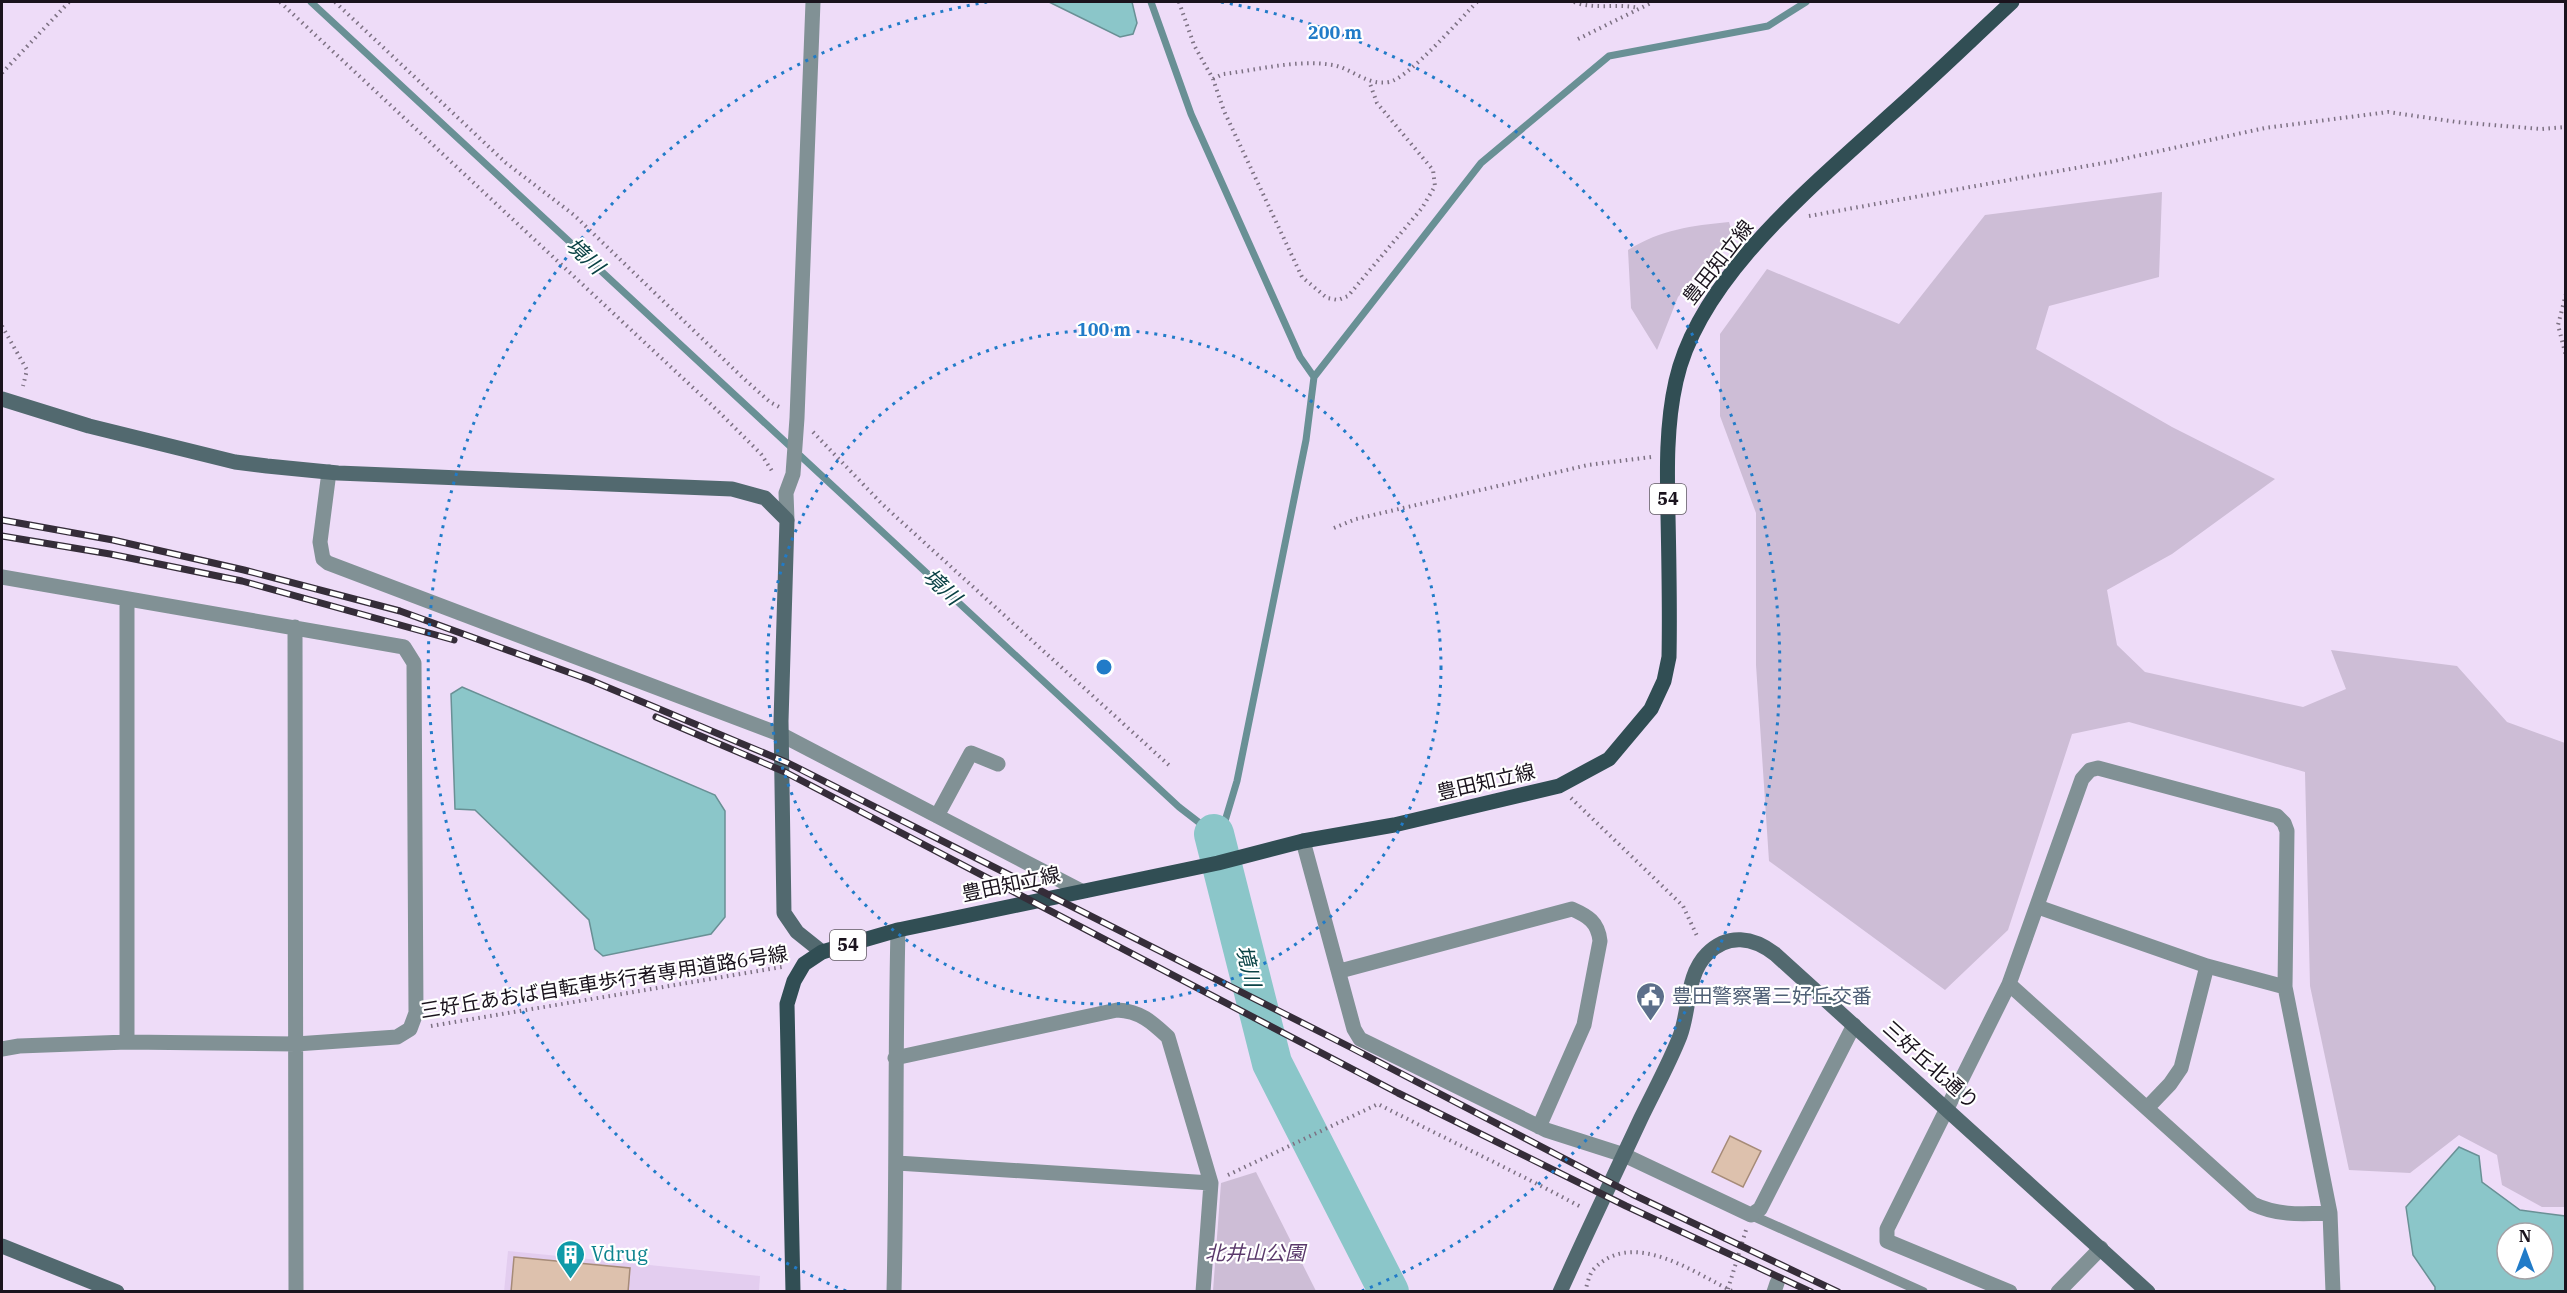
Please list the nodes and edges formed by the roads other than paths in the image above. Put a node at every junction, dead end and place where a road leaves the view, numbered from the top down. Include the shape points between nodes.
1 (813, 2) edge
2 (2008, 3) edge
3 (2, 399) edge
4 (329, 472) junction
5 (787, 520) junction
6 (2, 578) edge
7 (127, 599) junction
8 (295, 627) junction
9 (782, 735) junction
10 (998, 764) dead end
11 (937, 816) junction
12 (1303, 841) junction
13 (1081, 891) junction
14 (2038, 907) junction
15 (898, 930) junction
16 (822, 952) junction
17 (2207, 966) junction
18 (1340, 971) junction
19 (2009, 984) junction
20 (2285, 987) junction
21 (1854, 1025) junction
22 (127, 1042) junction
23 (296, 1044) junction
24 (2, 1049) edge
25 (895, 1058) junction
26 (2148, 1107) junction
27 (1947, 1108) junction
28 (1539, 1127) junction
29 (1624, 1155) junction
30 (897, 1163) junction
31 (1211, 1183) junction
32 (2330, 1213) junction
33 (1751, 1215) junction
34 (2, 1246) edge
35 (2101, 1248) junction
36 (117, 1292) edge
37 (296, 1292) edge
38 (793, 1292) edge
39 (894, 1292) edge
40 (1203, 1292) edge
41 (1560, 1292) edge
42 (1923, 1292) edge
43 (2010, 1292) edge
44 (2058, 1292) edge
45 (2148, 1292) edge
46 (2333, 1292) edge

1 - 5 street via 796,425 793,474 786,493
2 - 12 main road, 豊田知立線 / 54 via 1778,221 1725,281 1692,334 1676,379 1667,456 1669,657 1651,710 1609,759 1559,786 1394,825
3 - 4 street via 89,426 235,462
4 - 5 street via 732,489 765,498
4 - 9 street via 320,542 328,564
5 - 9 street
6 - 7 street
7 - 8 street
7 - 22 street
8 - 23 street
8 - 23 street via 404,647 414,663 416,1013 410,1029 397,1037
9 - 11 street
9 - 16 street via 784,913 797,932
10 - 11 street via 971,753
11 - 13 street
12 - 13 main road, 豊田知立線 / 54
12 - 18 street
13 - 15 main road, 豊田知立線 / 54
14 - 17 street
14 - 19 street
14 - 20 street via 2082,779 2090,770 2097,768 2277,816 2287,831
15 - 16 main road, 豊田知立線 / 54
15 - 25 street
16 - 38 main road, 豊田知立線 / 54 via 804,964 787,1004
17 - 20 street
17 - 26 street via 2181,1068
18 - 28 street via 1360,1039
18 - 28 street via 1572,909 1588,916 1599,928 1600,941 1584,1025
19 - 26 street
19 - 27 street
20 - 32 street
21 - 27 street, 三好丘北通り
21 - 29 street, 三好丘北通り via 1766,947 1736,938 1722,943 1706,955 1695,973 1680,1034
21 - 33 street via 1760,1209
22 - 23 street
22 - 24 street
23 - 37 street
25 - 30 street
25 - 31 street via 1117,1010 1132,1011 1168,1037
26 - 32 street via 2253,1204 2270,1212 2292,1215
27 - 35 street, 三好丘北通り
27 - 43 street via 1887,1229 1887,1241
28 - 29 street
29 - 33 street
29 - 41 street
30 - 31 street
30 - 39 street
31 - 40 street
32 - 46 street
33 - 42 lane
34 - 36 street
35 - 44 street
35 - 45 street, 三好丘北通り

